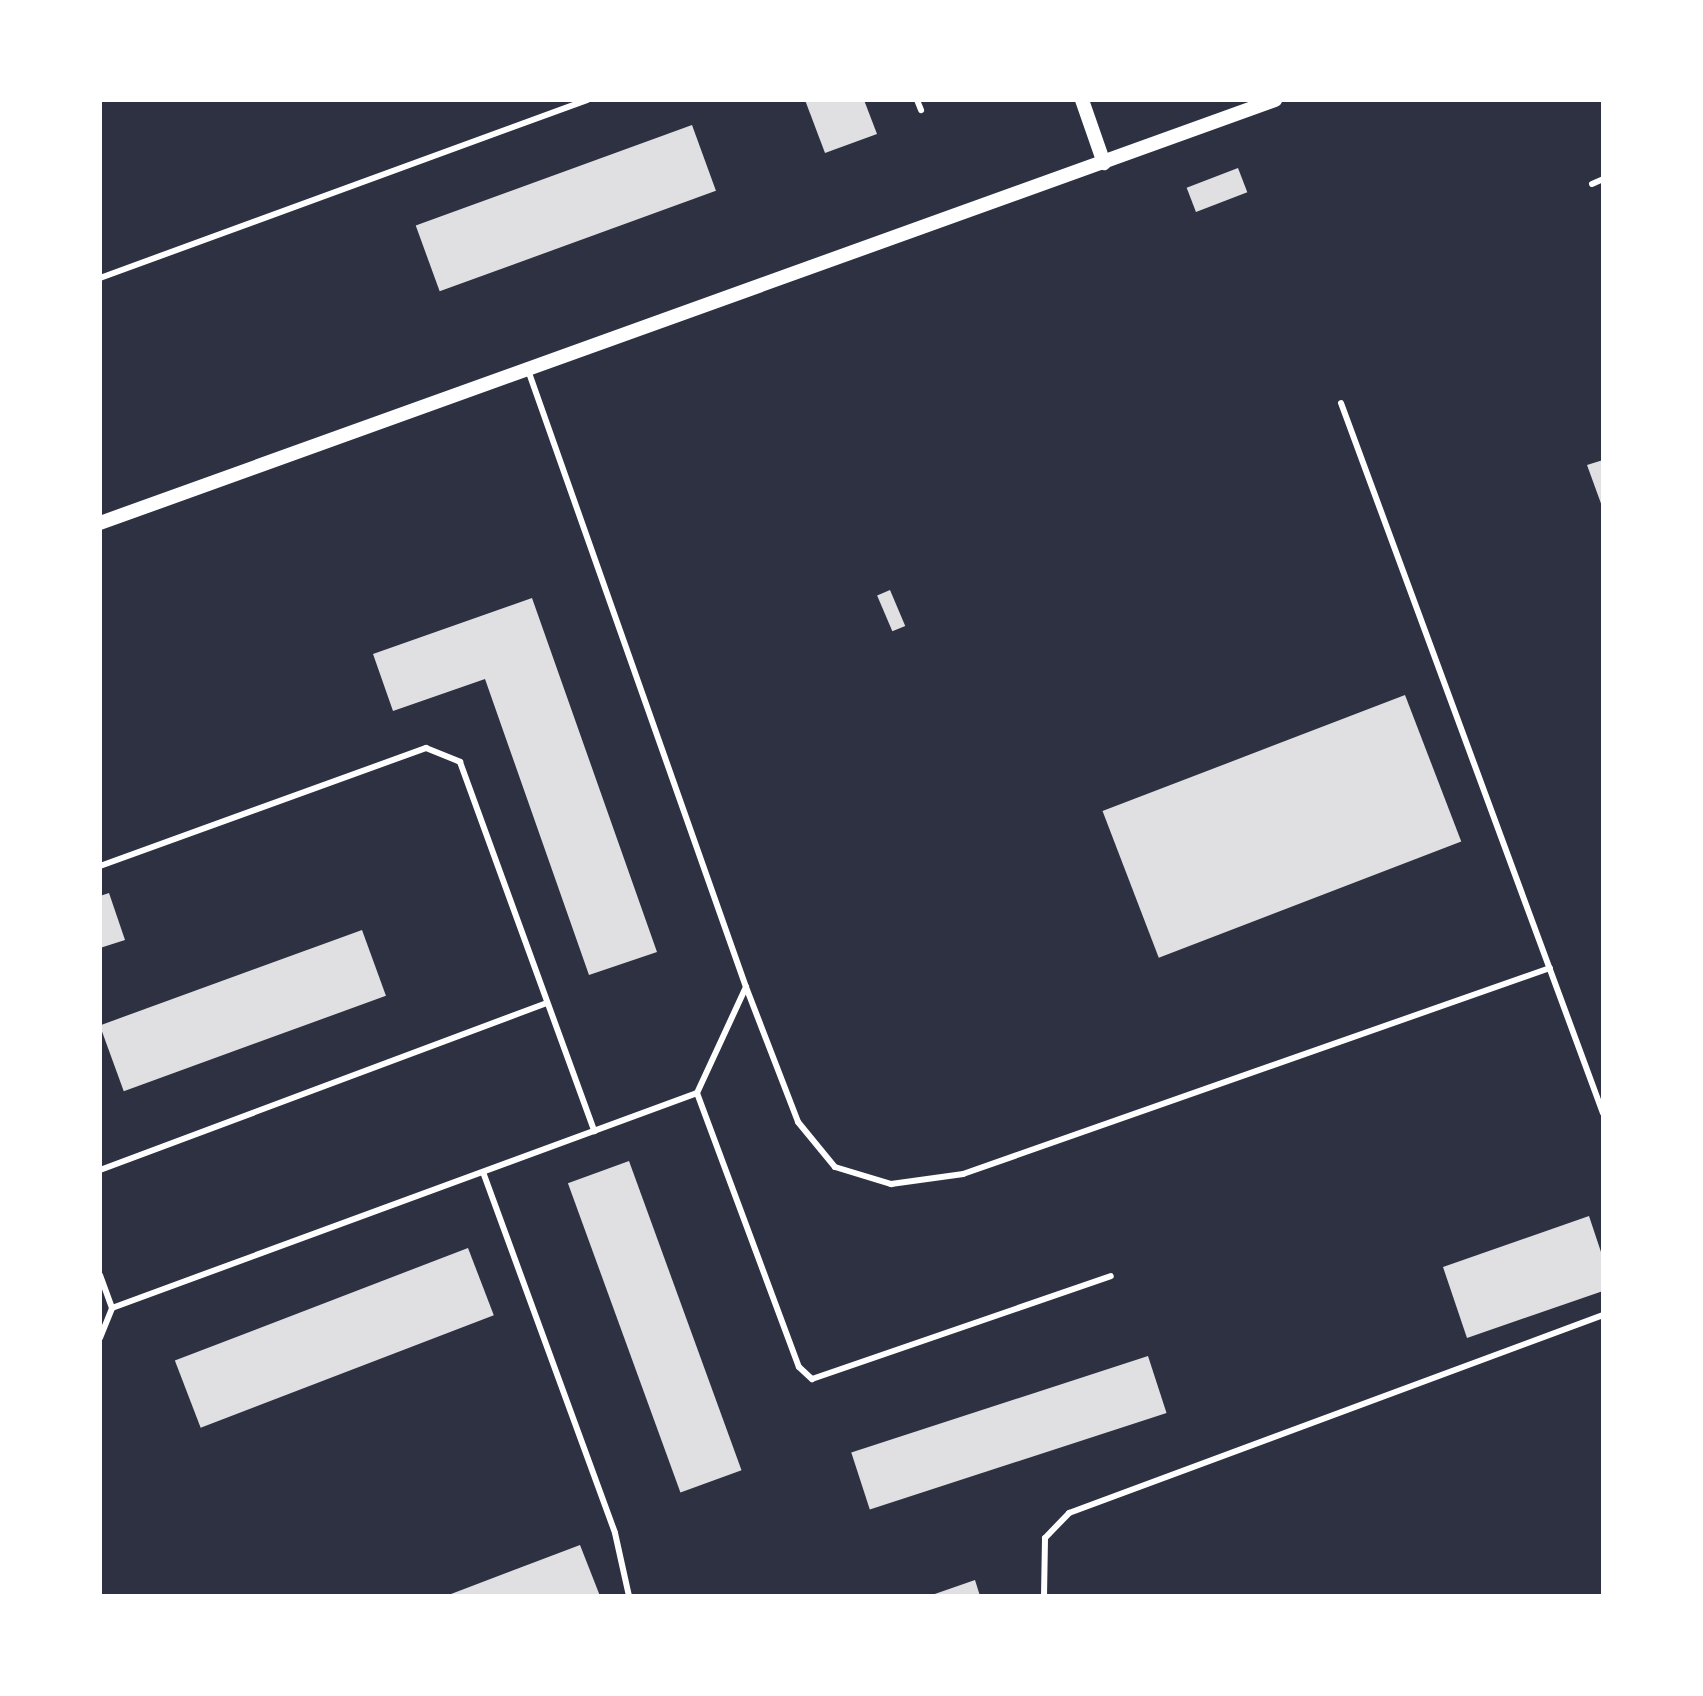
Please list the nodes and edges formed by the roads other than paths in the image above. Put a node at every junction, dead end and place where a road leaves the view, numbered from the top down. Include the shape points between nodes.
1 (587, 100) edge
2 (917, 100) edge
3 (1082, 100) edge
4 (1275, 100) edge
5 (921, 110) dead end
6 (1104, 163) junction
7 (1603, 179) edge
8 (1592, 184) dead end
9 (100, 278) edge
10 (528, 370) junction
11 (1341, 403) dead end
12 (100, 523) edge
13 (100, 866) edge
14 (1550, 968) junction
15 (746, 987) junction
16 (547, 1003) junction
17 (697, 1093) junction
18 (1603, 1113) edge
19 (594, 1131) junction
20 (100, 1170) edge
21 (483, 1172) junction
22 (100, 1275) edge
23 (1111, 1276) dead end
24 (112, 1308) junction
25 (1603, 1315) edge
26 (100, 1338) edge
27 (629, 1596) edge
28 (1044, 1596) edge

1 - 9 lane
2 - 5 lane
3 - 6 street
4 - 6 street
6 - 10 street
7 - 8 lane
10 - 12 street
10 - 15 lane
11 - 14 lane
13 - 16 lane via 426,748 460,762
14 - 15 lane via 963,1174 891,1184 835,1167 798,1122
14 - 18 lane
15 - 17 lane
16 - 19 lane
16 - 20 lane
17 - 19 lane
17 - 23 lane via 799,1367 812,1379
19 - 21 lane
21 - 24 lane
21 - 27 lane via 615,1533
22 - 24 lane
24 - 26 lane
25 - 28 lane via 1069,1513 1045,1538

